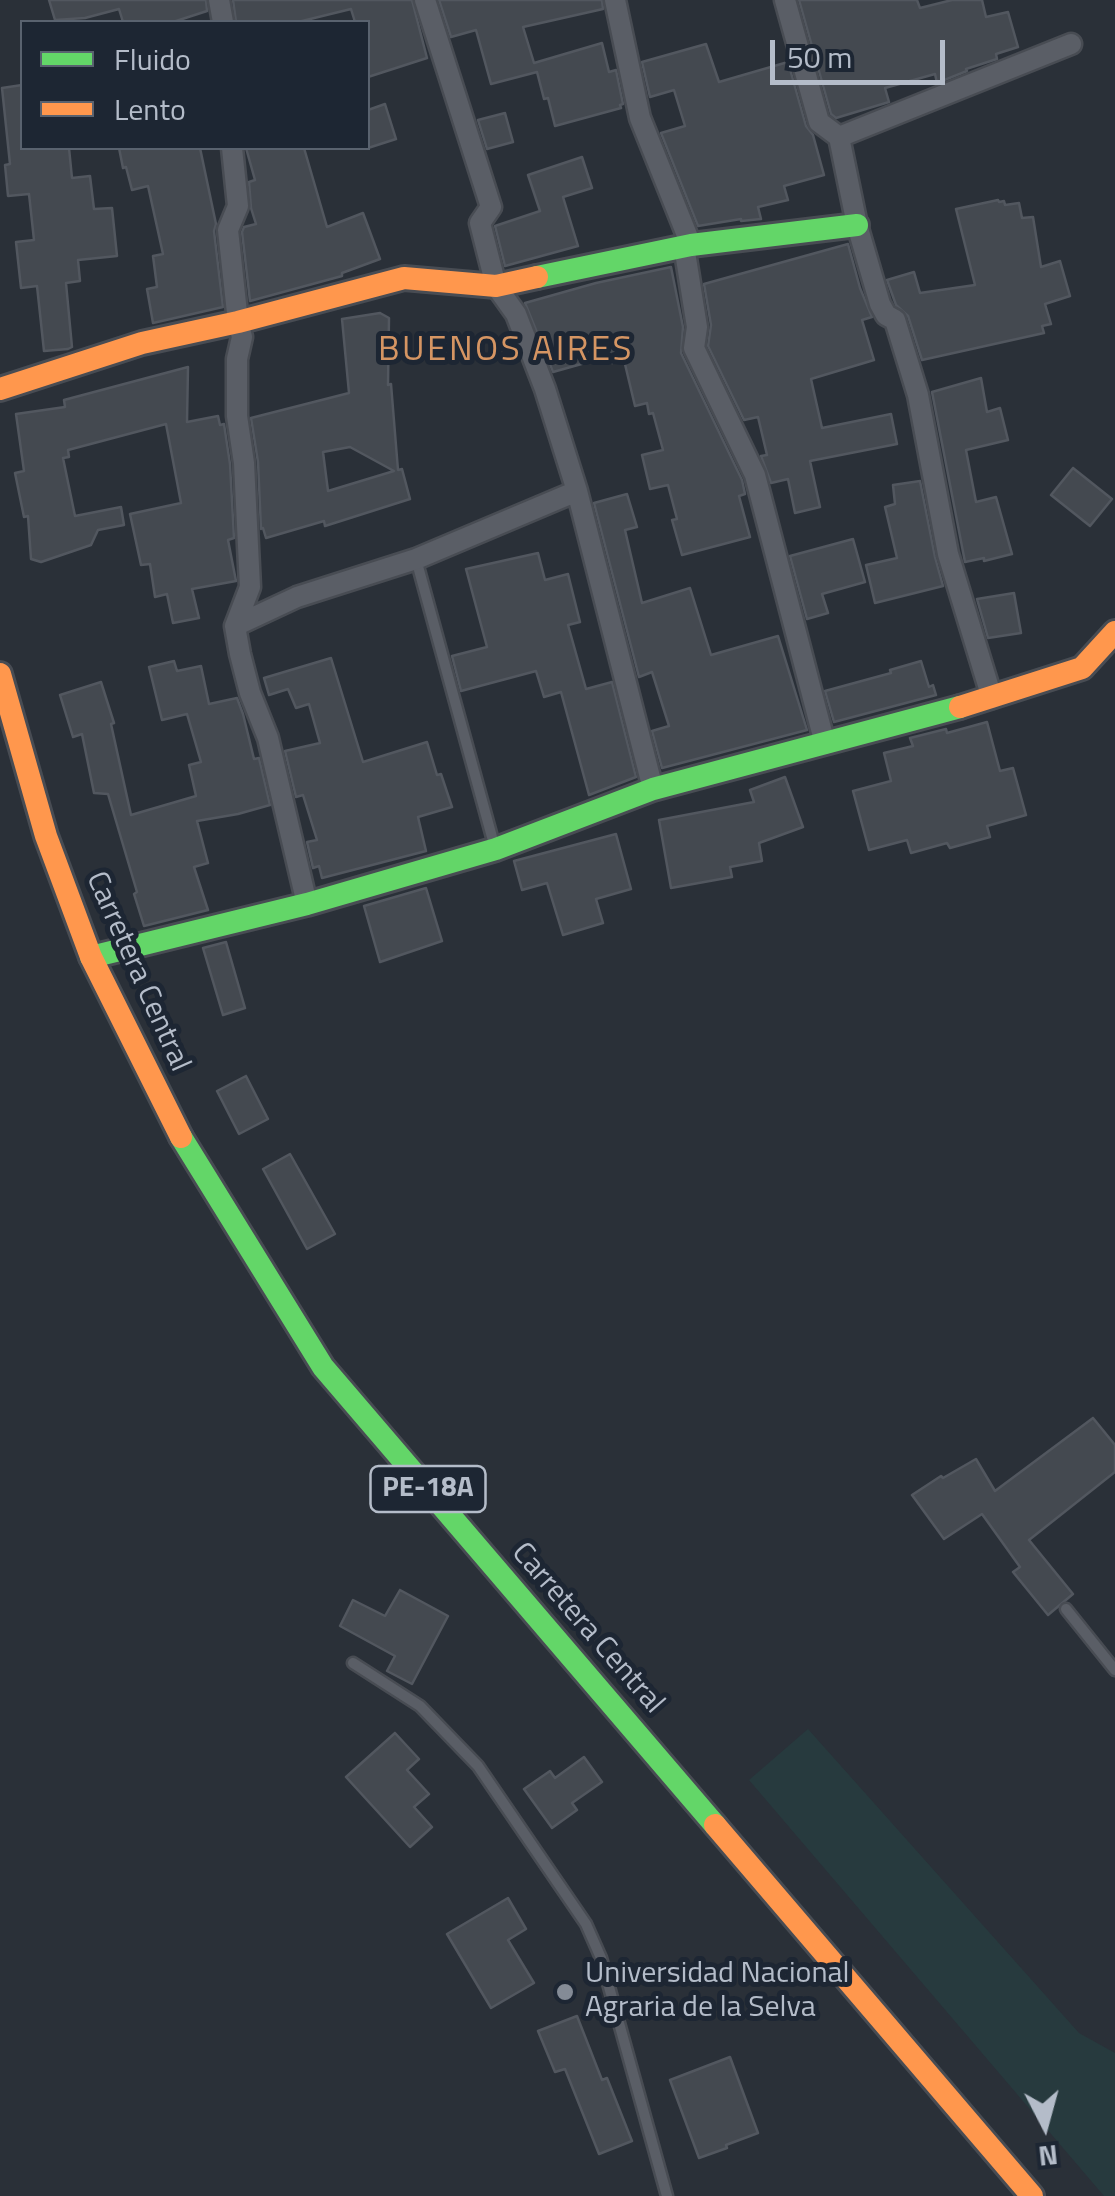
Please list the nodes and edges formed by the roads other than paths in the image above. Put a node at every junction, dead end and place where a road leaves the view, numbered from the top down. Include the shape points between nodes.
1 (425, 0) edge
2 (615, 0) edge
3 (785, 0) edge
4 (1071, 44) dead end
5 (839, 136) junction
6 (232, 150) edge
7 (857, 225) junction
8 (691, 245) junction
9 (496, 286) junction
10 (238, 322) junction
11 (0, 389) edge
12 (577, 490) junction
13 (416, 559) junction
14 (235, 626) junction
15 (1115, 632) edge
16 (0, 674) edge
17 (992, 698) junction
18 (826, 744) junction
19 (653, 788) junction
20 (496, 849) junction
21 (307, 904) junction
22 (91, 957) junction
23 (1066, 1609) dead end
24 (353, 1663) dead end
25 (1115, 1670) edge
26 (667, 2196) edge
27 (1032, 2196) edge

1 - 9 street via 491,207 480,223
2 - 8 street via 640,118
3 - 5 street via 819,122
4 - 5 street
5 - 7 street
6 - 10 street via 238,206 228,230
7 - 8 main road
7 - 17 street via 880,304 895,320 918,395 948,554
8 - 9 main road
8 - 18 street via 685,252 694,348 755,475
9 - 10 main road via 404,278
9 - 12 street via 516,314
10 - 11 main road via 142,343
10 - 14 street via 250,586
12 - 13 street
12 - 19 street
13 - 14 street via 297,597
13 - 20 lane
14 - 21 street
15 - 17 main road via 1082,668
16 - 22 main road, Carretera Central / PE-18A via 46,836
17 - 18 main road
18 - 19 main road
19 - 20 main road
20 - 21 main road
21 - 22 main road
22 - 27 main road, Carretera Central / PE-18A via 184,1142 324,1367
23 - 25 lane
24 - 26 lane via 420,1706 478,1766 586,1924

